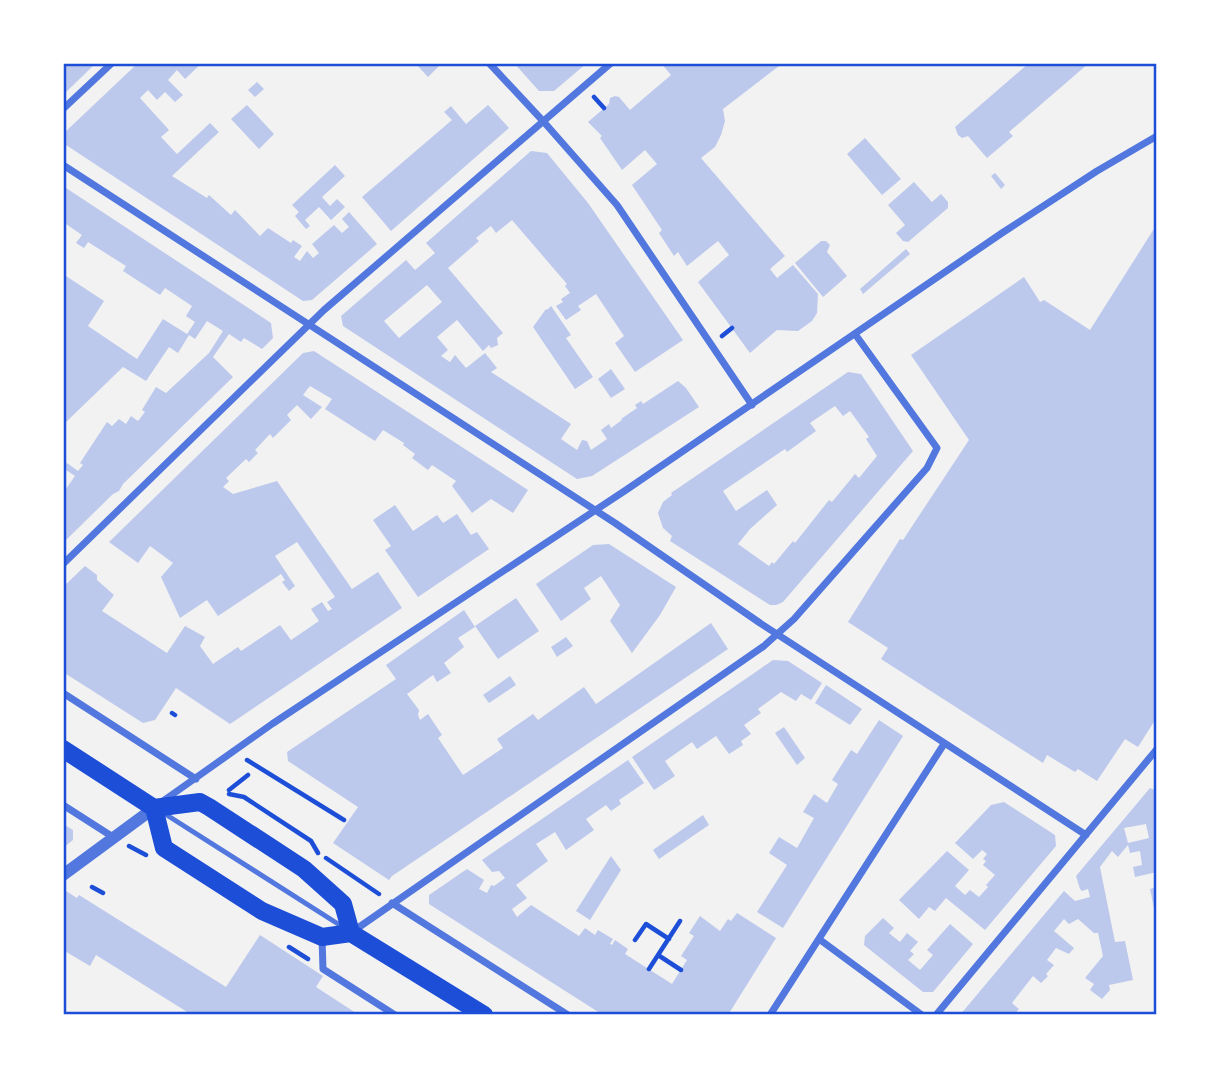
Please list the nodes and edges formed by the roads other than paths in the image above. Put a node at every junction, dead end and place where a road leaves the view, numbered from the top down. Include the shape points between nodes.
1 (112, 63) edge
2 (489, 63) edge
3 (611, 63) edge
4 (63, 109) edge
5 (543, 121) junction
6 (1157, 136) edge
7 (63, 165) edge
8 (308, 325) junction
9 (855, 334) junction
10 (752, 404) junction
11 (594, 510) junction
12 (63, 564) edge
13 (777, 634) junction
14 (63, 693) edge
15 (944, 744) junction
16 (63, 749) edge
17 (1157, 749) edge
18 (196, 779) junction
19 (63, 805) edge
20 (154, 808) junction
21 (1086, 835) junction
22 (113, 836) junction
23 (63, 875) edge
24 (392, 902) junction
25 (351, 933) junction
26 (321, 937) junction
27 (819, 939) junction
28 (395, 1015) edge
29 (484, 1015) edge
30 (568, 1015) edge
31 (770, 1015) edge
32 (922, 1015) edge
33 (936, 1015) edge

1 - 4 street
2 - 5 street
3 - 5 street
5 - 8 street
5 - 10 street via 617,205
6 - 9 street via 1097,171
7 - 8 street
8 - 11 street
8 - 12 street
9 - 10 street
9 - 13 street via 937,448 927,468
10 - 11 street
11 - 13 street
11 - 18 street
13 - 15 street
13 - 24 street
14 - 18 street
15 - 21 street
15 - 27 street
16 - 20 main road
17 - 21 street
18 - 20 street
19 - 22 street
20 - 22 street
20 - 25 lane
20 - 25 main road via 200,802 209,807 304,869 344,904
20 - 26 main road via 164,848 262,911
21 - 33 street
22 - 23 street
24 - 25 street
24 - 30 street
25 - 26 main road
25 - 29 main road
26 - 28 street via 323,969
27 - 31 street
27 - 32 street

